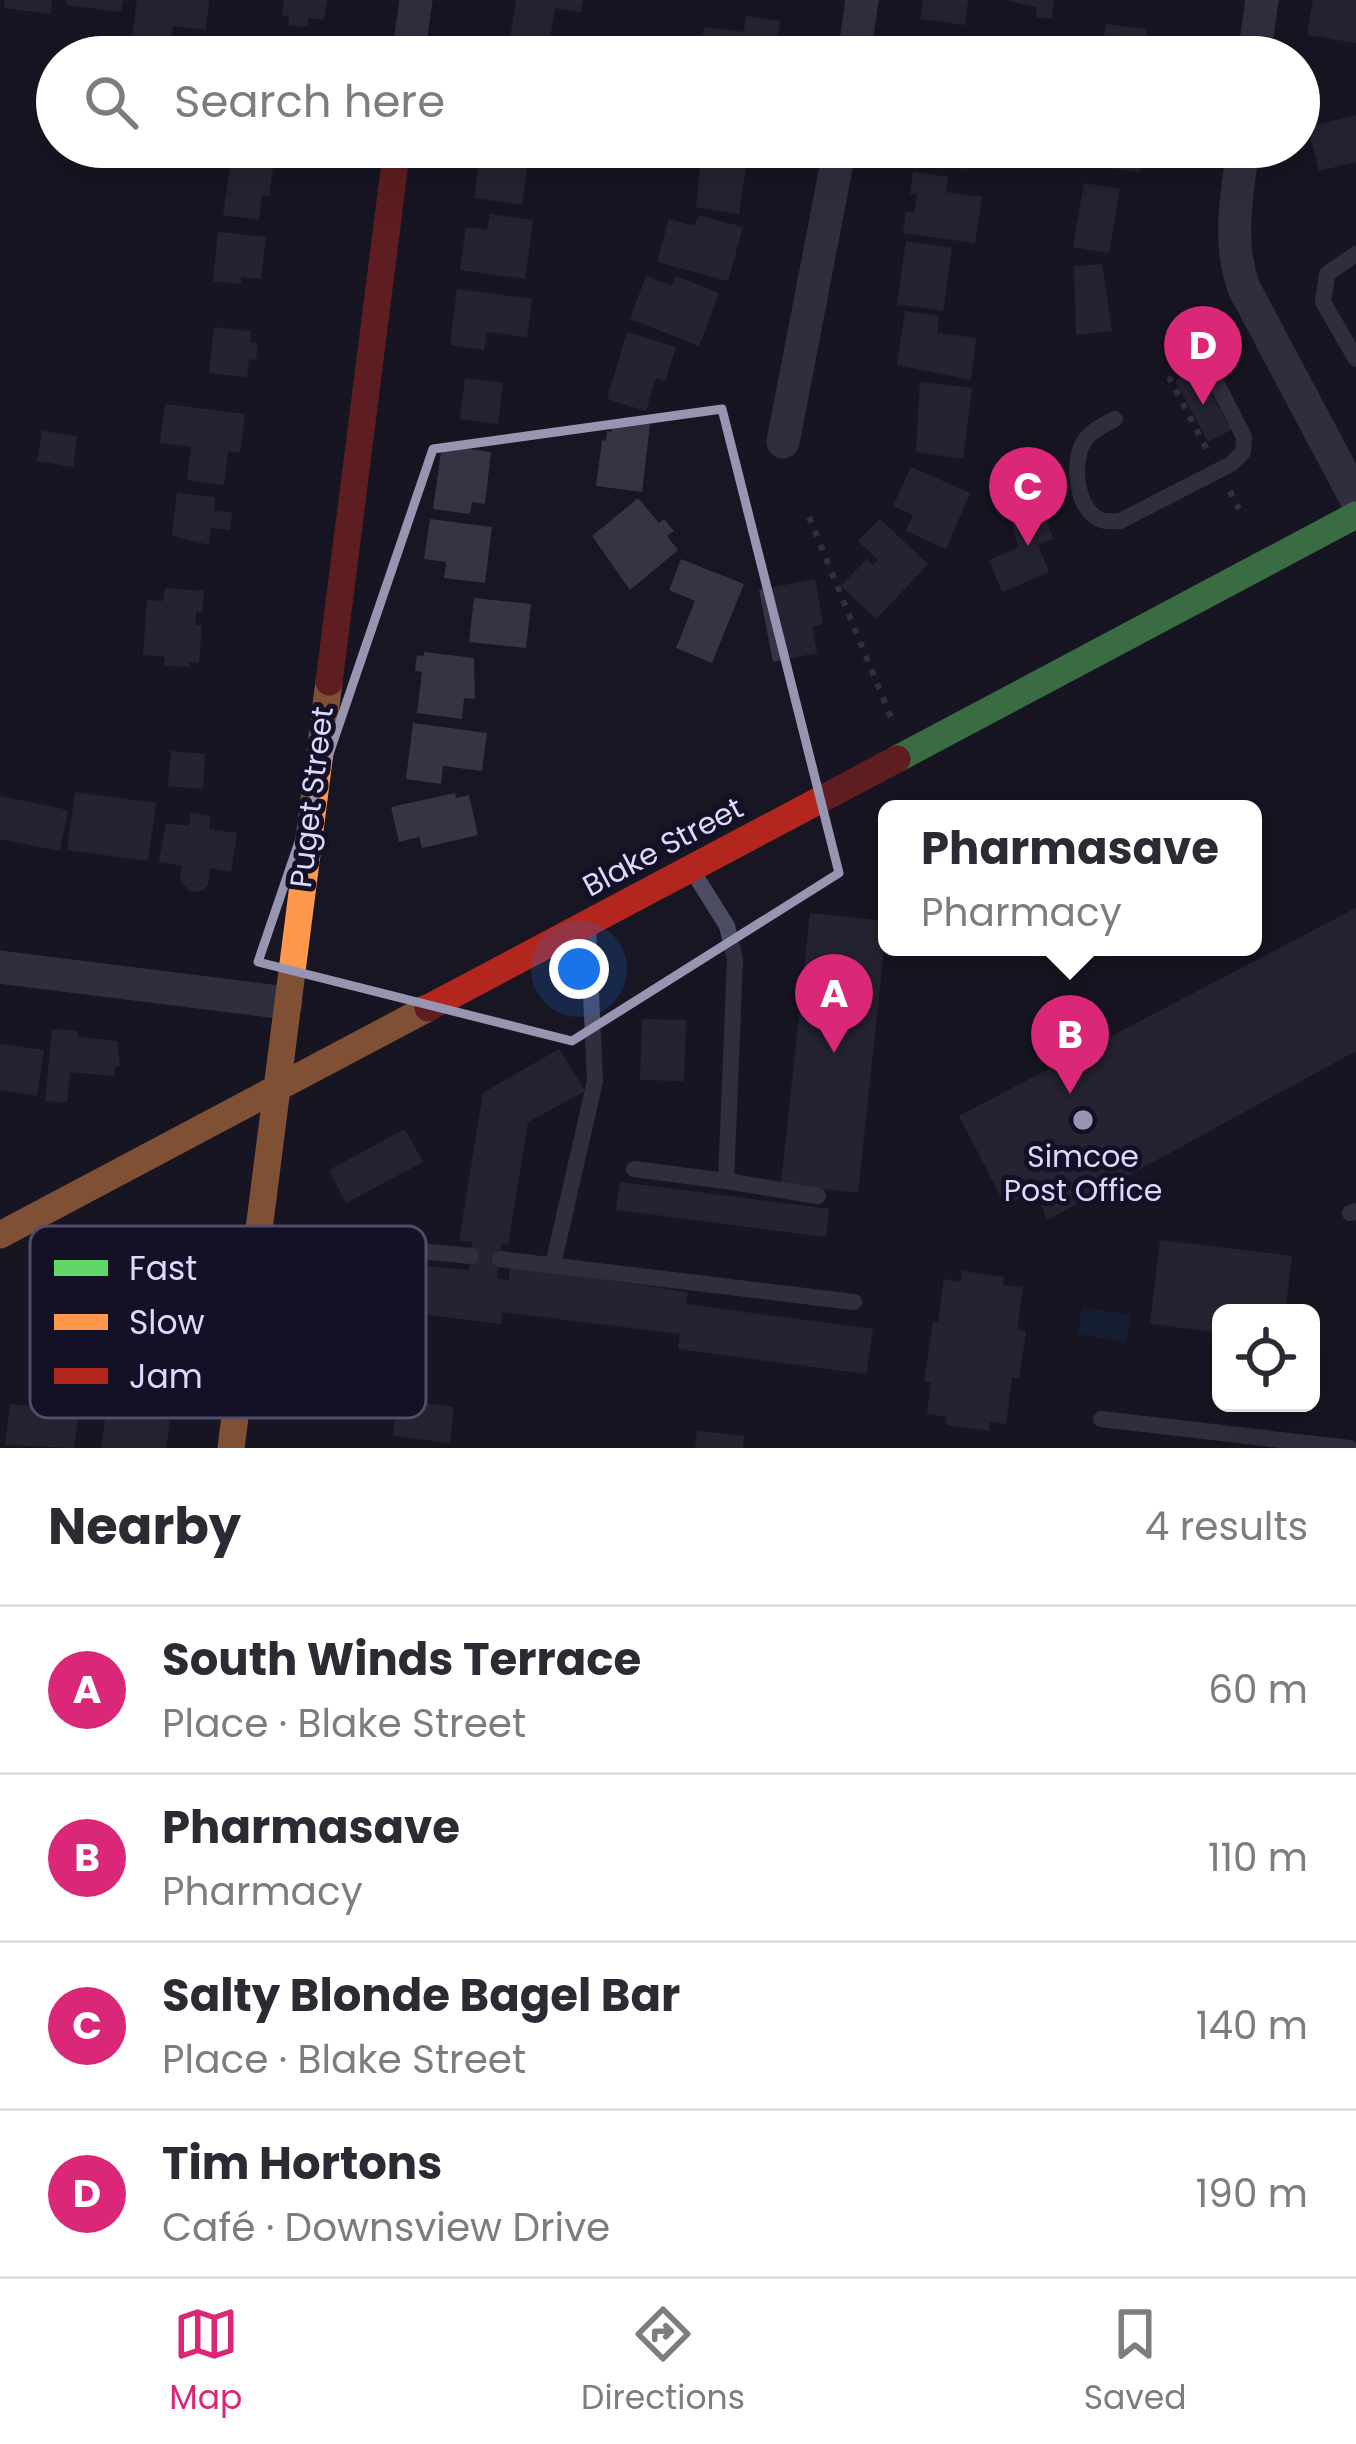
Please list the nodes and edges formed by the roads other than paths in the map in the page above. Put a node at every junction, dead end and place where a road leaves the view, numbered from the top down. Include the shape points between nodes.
1 (416, 0) edge
2 (862, 0) edge
3 (1262, 0) edge
4 (411, 36) edge
5 (857, 36) edge
6 (1258, 36) edge
7 (394, 168) edge
8 (836, 168) edge
9 (1240, 168) edge
10 (1356, 254) edge
11 (1193, 337) dead end
12 (1356, 359) edge
13 (1115, 419) dead end
14 (783, 442) dead end
15 (1356, 499) edge
16 (1356, 515) edge
17 (692, 869) junction
18 (587, 925) junction
19 (0, 967) edge
20 (286, 1004) junction
21 (277, 1090) junction
22 (634, 1169) dead end
23 (726, 1181) junction
24 (818, 1196) dead end
25 (260, 1226) edge
26 (0, 1235) edge
27 (426, 1252) edge
28 (471, 1256) dead end
29 (500, 1259) dead end
30 (554, 1265) junction
31 (854, 1302) dead end
32 (235, 1418) edge
33 (1101, 1419) dead end
34 (231, 1448) edge
35 (1350, 1448) edge

1 - 4 street
2 - 5 street
3 - 6 street
7 - 20 main road, Puget Street
8 - 14 street
9 - 15 street via 1234,262
10 - 12 lane via 1327,274 1323,297
11 - 13 lane via 1244,437 1232,464 1120,521 1100,520 1080,491 1078,458 1083,442
16 - 17 main road, Blake Street
17 - 18 main road, Blake Street
17 - 23 lane via 727,926 735,959
18 - 21 main road, Blake Street
18 - 30 lane via 595,1081
19 - 20 street
20 - 21 main road, Puget Street
21 - 25 main road, Puget Street
21 - 26 main road, Blake Street
22 - 23 lane
23 - 24 lane
27 - 28 lane
29 - 30 lane
30 - 31 lane
32 - 34 main road, Puget Street
33 - 35 lane

